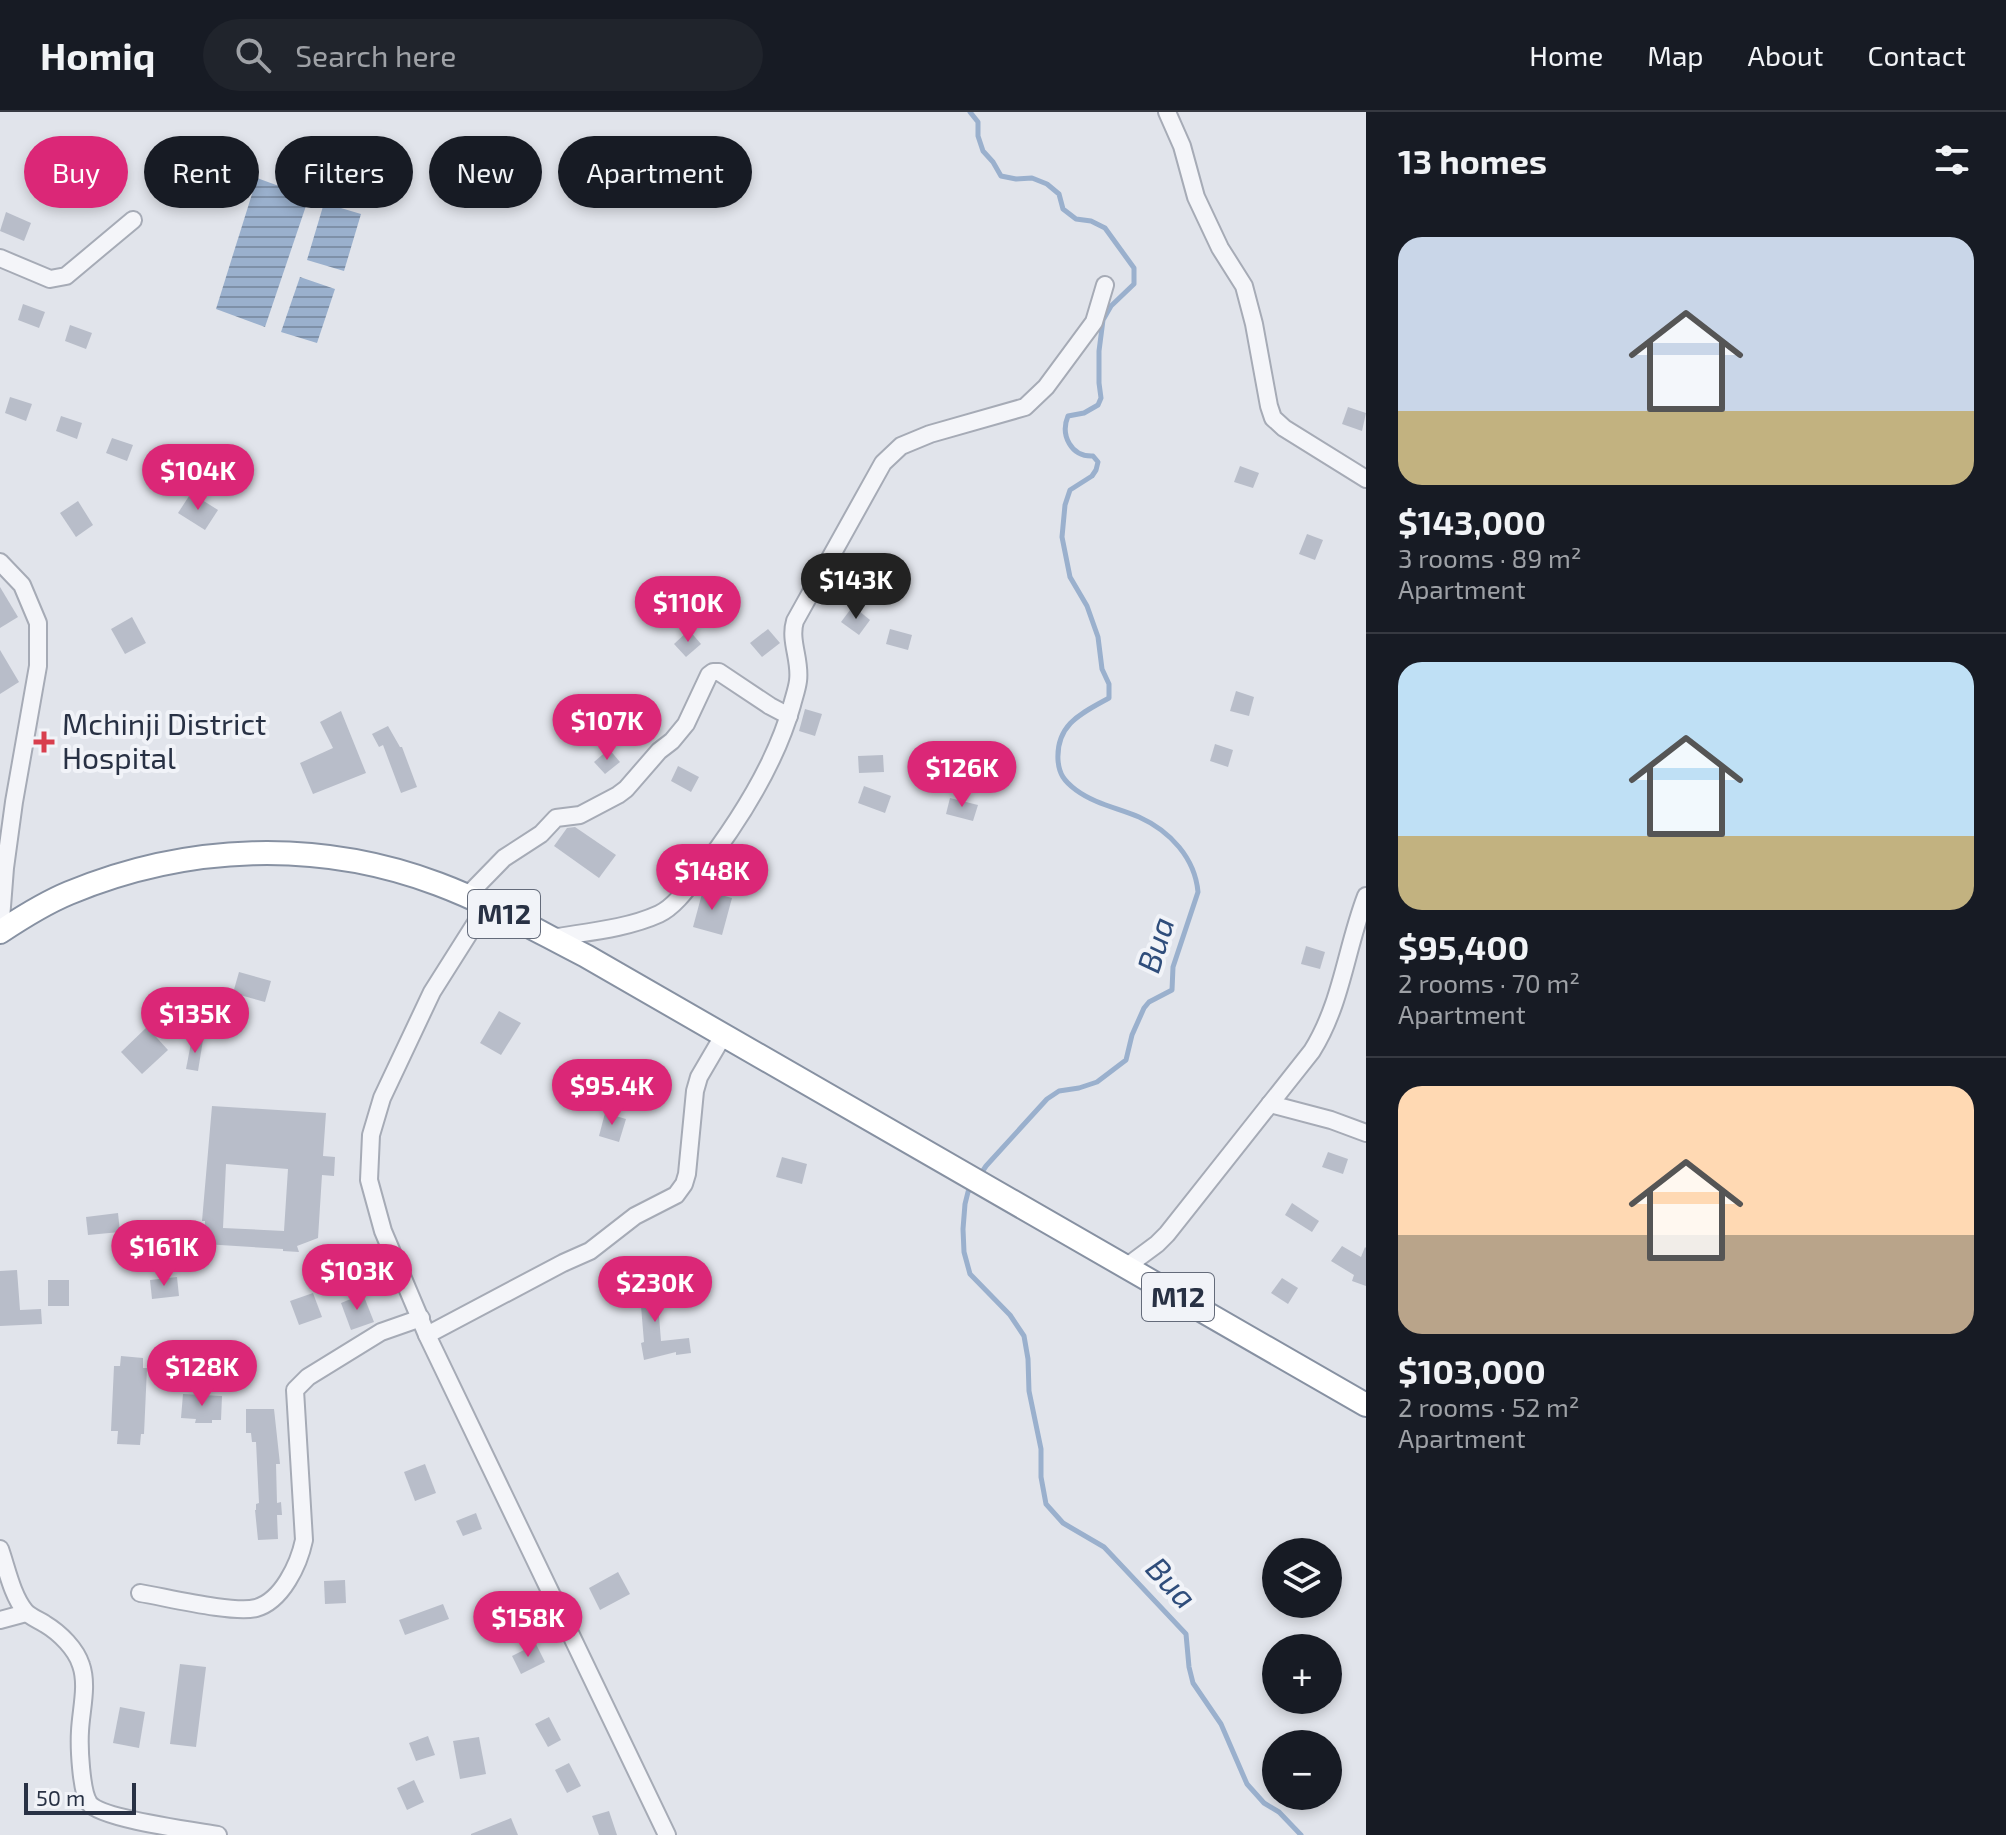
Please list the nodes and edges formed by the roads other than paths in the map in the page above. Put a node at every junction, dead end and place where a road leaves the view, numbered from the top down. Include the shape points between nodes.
1 (1167, 112) edge
2 (133, 220) dead end
3 (0, 258) edge
4 (1105, 285) dead end
5 (1366, 479) edge
6 (0, 562) edge
7 (789, 716) junction
8 (477, 900) junction
9 (1364, 907) edge
10 (0, 932) edge
11 (551, 938) junction
12 (723, 1036) junction
13 (1270, 1104) junction
14 (1366, 1133) edge
15 (1126, 1267) junction
16 (421, 1318) junction
17 (427, 1335) junction
18 (1366, 1405) edge
19 (0, 1549) edge
20 (140, 1593) dead end
21 (26, 1613) junction
22 (0, 1620) edge
23 (665, 1833) edge
24 (218, 1835) edge

1 - 5 street via 1196,197 1244,286 1273,418
2 - 3 street via 66,276 50,279
4 - 7 street via 1094,322 1025,407 930,434 901,446 883,463 795,621 798,681
6 - 10 street via 22,585 38,623 38,666 14,802
7 - 8 street via 713,672 686,724 626,789 580,815 556,818 504,858
7 - 11 street via 776,750 719,848 662,913 633,924
8 - 10 highway, M12 via 398,870 351,860 212,855 163,863 67,893
8 - 11 highway, M12
8 - 16 street via 382,1098 371,1135 369,1180 383,1231
9 - 13 street via 1331,1017
11 - 12 highway, M12
12 - 15 highway, M12
12 - 17 street via 699,1077 687,1174 676,1195 635,1216 590,1251
13 - 14 street
13 - 15 street via 1167,1234
15 - 18 highway, M12
16 - 17 street
16 - 20 street via 381,1332 295,1390 304,1540 286,1584 273,1598 257,1608 237,1610
17 - 23 street
19 - 21 street
21 - 22 street
21 - 24 street via 61,1636 82,1665 80,1733 84,1786 92,1806

